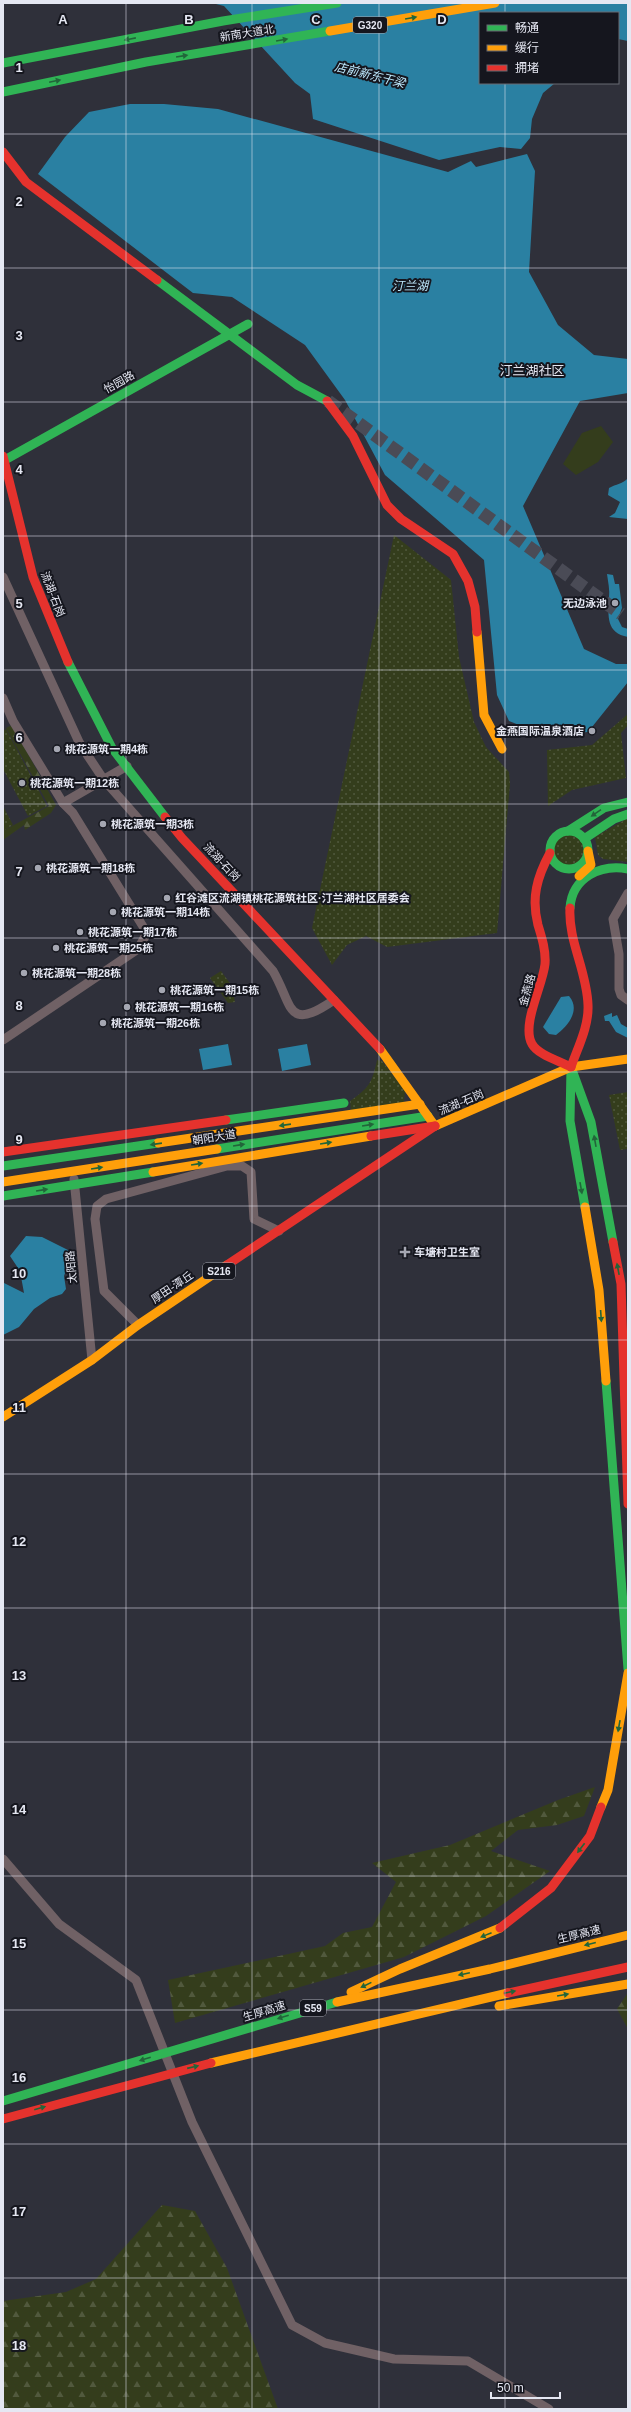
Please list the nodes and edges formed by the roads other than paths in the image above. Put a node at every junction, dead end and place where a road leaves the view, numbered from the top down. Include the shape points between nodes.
1 (337, 3) edge
2 (495, 3) edge
3 (3, 63) edge
4 (30, 86) junction
5 (3, 92) edge
6 (3, 100) edge
7 (3, 152) edge
8 (248, 324) dead end
9 (229, 334) junction
10 (3, 459) edge
11 (3, 577) edge
12 (3, 698) edge
13 (502, 749) dead end
14 (127, 766) junction
15 (104, 780) junction
16 (628, 802) edge
17 (63, 803) junction
18 (628, 814) edge
19 (568, 831) junction
20 (584, 839) junction
21 (589, 854) junction
22 (552, 857) junction
23 (617, 867) junction
24 (628, 869) edge
25 (628, 893) edge
26 (334, 1000) junction
27 (628, 1000) edge
28 (3, 1040) edge
29 (628, 1059) edge
30 (571, 1067) junction
31 (344, 1103) dead end
32 (420, 1104) junction
33 (428, 1116) junction
34 (435, 1126) junction
35 (3, 1152) edge
36 (162, 1158) junction
37 (3, 1166) edge
38 (170, 1168) junction
39 (74, 1171) junction
40 (178, 1179) junction
41 (3, 1182) edge
42 (75, 1185) junction
43 (3, 1196) edge
44 (279, 1231) junction
45 (138, 1325) junction
46 (92, 1360) junction
47 (3, 1417) edge
48 (628, 1504) edge
49 (628, 1669) edge
50 (628, 1673) edge
51 (3, 1860) edge
52 (628, 1935) edge
53 (628, 1966) edge
54 (628, 1984) edge
55 (325, 2005) junction
56 (331, 2034) junction
57 (3, 2101) edge
58 (3, 2119) edge
59 (549, 2409) edge

1 -> 3 main road, 新南大道北 via 223,21
4 -> 2 main road, 新南大道北 / G320 via 146,62
4 - 5 main road, 新南大道北 / G320
4 - 6 main road
7 - 9 main road via 26,182
8 - 9 main road, 怡园路
9 - 10 main road, 怡园路
9 - 13 main road via 297,385 325,399 353,436 387,505 401,519 453,554 468,580 475,607 484,715
10 - 14 main road, 流湖-石岗 via 33,577 64,653 112,748
11 - 15 street via 79,742
12 - 17 street via 13,721
14 - 15 street
14 - 26 main road, 流湖-石岗 via 182,838
15 - 17 street
15 - 26 street via 273,971 292,1010 306,1015 316,1012
16 -> 19 main road, 金燕路 via 602,809
17 - 28 street via 73,812 147,933 138,949
18 - 20 main road via 614,818
19 - 20 main road via 580,834
19 - 22 main road, 金燕路 via 556,836 552,841
20 - 21 main road
21 - 22 main road via 584,862 573,868 561,867
21 - 23 main road via 597,863
21 - 30 main road via 590,864 564,898 565,926 582,986 583,1011
22 - 30 main road, 金燕路 via 541,881 540,909 550,944 551,960 534,1031 540,1045
23 - 24 main road
23 - 30 main road via 596,871 584,878 578,882 573,893 570,932 587,989 588,1006
25 - 27 street via 613,919 619,954 619,989 621,995
26 - 32 main road, 流湖-石岗 via 381,1050
29 - 30 main road, 流湖-石岗
30 - 34 main road, 流湖-石岗
48 -> 30 main road via 621,1284 591,1122
30 -> 49 main road via 570,1121 599,1290
31 - 35 main road
32 - 33 main road, 流湖-石岗
32 -> 37 main road, 朝阳大道
33 - 34 main road, 流湖-石岗
36 -> 33 main road, 朝阳大道
38 -> 34 main road
34 - 44 main road, 厚田-潭丘 / S216
36 - 38 street
39 -> 36 main road, 朝阳大道
38 - 40 street
38 - 42 main road
39 - 41 main road, 朝阳大道
39 - 42 street, 太阳路
40 - 44 street via 227,1166 242,1166 251,1172 254,1219
40 - 45 street via 106,1199 97,1206 95,1219 104,1290
43 -> 42 main road
42 - 46 street, 太阳路
44 - 45 main road, 厚田-潭丘 / S216
45 - 46 main road, 厚田-潭丘 / S216
46 - 47 main road, 厚田-潭丘 / S216
50 -> 55 main road via 608,1790 590,1836 551,1888 496,1930 400,1969
51 - 59 street via 59,1924 136,1980 192,2122 292,2325 325,2343 394,2359 468,2361
52 -> 55 main road, 生厚高速 / S59 via 490,1969
56 -> 53 main road
56 -> 54 main road
55 -> 57 main road, 生厚高速 / S59
58 -> 56 main road via 116,2086

